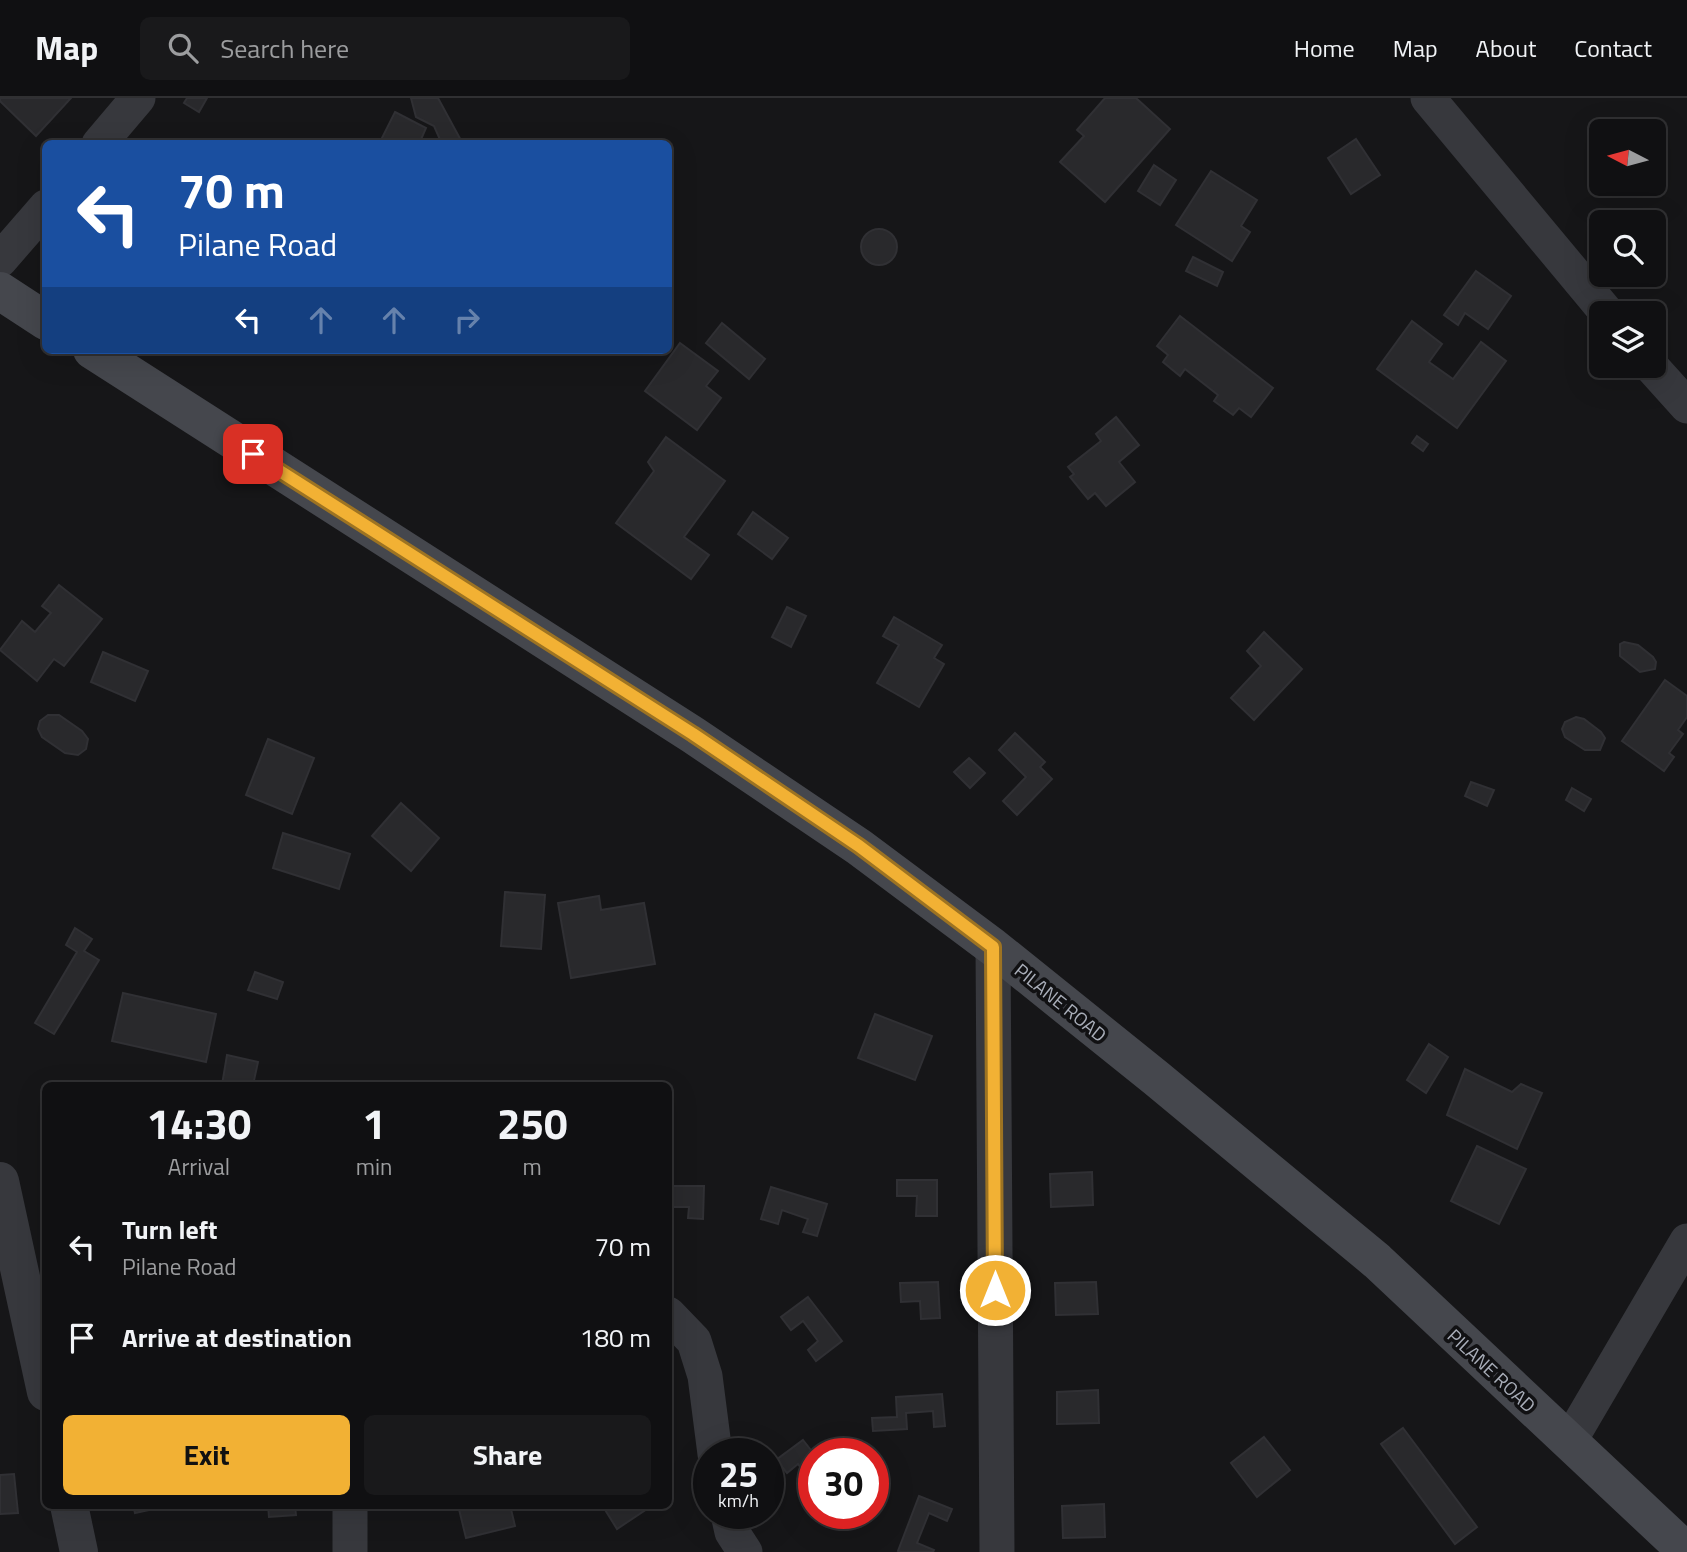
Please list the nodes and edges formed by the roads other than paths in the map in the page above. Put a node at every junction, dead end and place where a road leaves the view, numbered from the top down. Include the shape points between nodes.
1 (138, 98) edge
2 (1428, 98) edge
3 (102, 140) edge
4 (42, 211) edge
5 (0, 260) edge
6 (0, 292) edge
7 (1597, 301) edge
8 (42, 318) edge
9 (98, 354) edge
10 (1662, 378) edge
11 (1687, 405) edge
12 (993, 947) junction
13 (0, 1181) edge
14 (1687, 1241) edge
15 (672, 1318) edge
16 (42, 1374) edge
17 (713, 1438) edge
18 (1569, 1442) junction
19 (70, 1509) edge
20 (350, 1509) edge
21 (731, 1529) edge
22 (79, 1552) edge
23 (350, 1552) edge
24 (745, 1552) edge
25 (997, 1552) edge
26 (1687, 1552) edge

1 - 3 street
2 - 7 street
4 - 5 street
6 - 8 main road
9 - 12 main road, PILANE ROAD via 693,734 859,846
10 - 11 street
12 - 18 main road, PILANE ROAD via 1377,1261
12 - 25 street
13 - 16 street
14 - 18 street
15 - 17 street via 694,1341 705,1376
18 - 26 main road, PILANE ROAD
19 - 22 street
20 - 23 street
21 - 24 street

